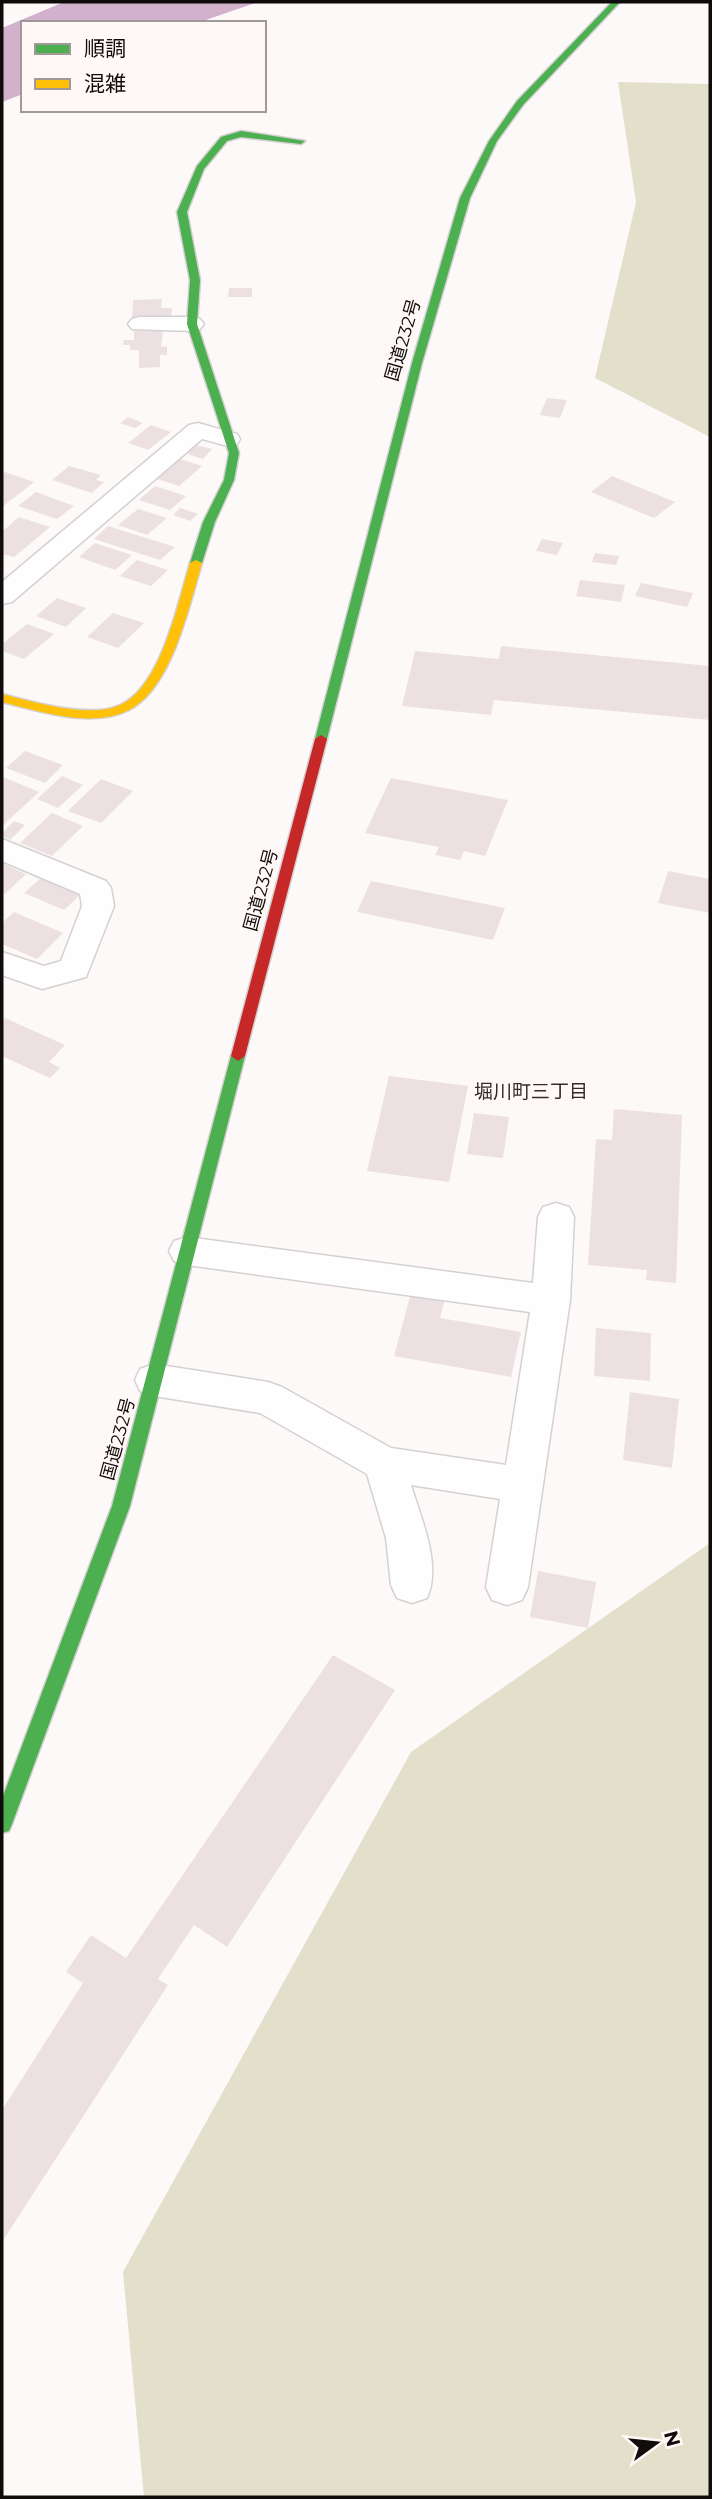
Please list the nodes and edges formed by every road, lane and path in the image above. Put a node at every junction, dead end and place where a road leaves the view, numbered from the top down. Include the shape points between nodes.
1 (616, 2) edge
2 (301, 141) dead end
3 (140, 324) dead end
4 (192, 324) junction
5 (228, 439) junction
6 (2, 596) edge
7 (2, 699) edge
8 (2, 849) edge
9 (2, 963) edge
10 (556, 1217) dead end
11 (187, 1251) junction
12 (551, 1300) junction
13 (154, 1380) junction
14 (384, 1464) junction
15 (522, 1485) junction
16 (412, 1585) dead end
17 (507, 1587) dead end
18 (2, 1824) edge

1 - 11 main road, 国道232号 via 537,79 493,139 469,185 452,234
2 - 4 main road via 241,134 224,139 200,168 182,212 195,280
3 - 4 street
4 - 5 main road
5 - 6 street via 198,430
5 - 7 main road via 234,468 210,520 173,635 156,674 132,703 112,710 61,711
8 - 9 street via 95,888 98,905 74,969 42,978
10 - 12 street
11 - 12 street
11 - 13 main road, 国道232号
12 - 15 street
13 - 14 street via 268,1398
13 - 18 main road, 国道232号 via 121,1506
14 - 15 street
14 - 16 street via 407,1538
15 - 17 street

